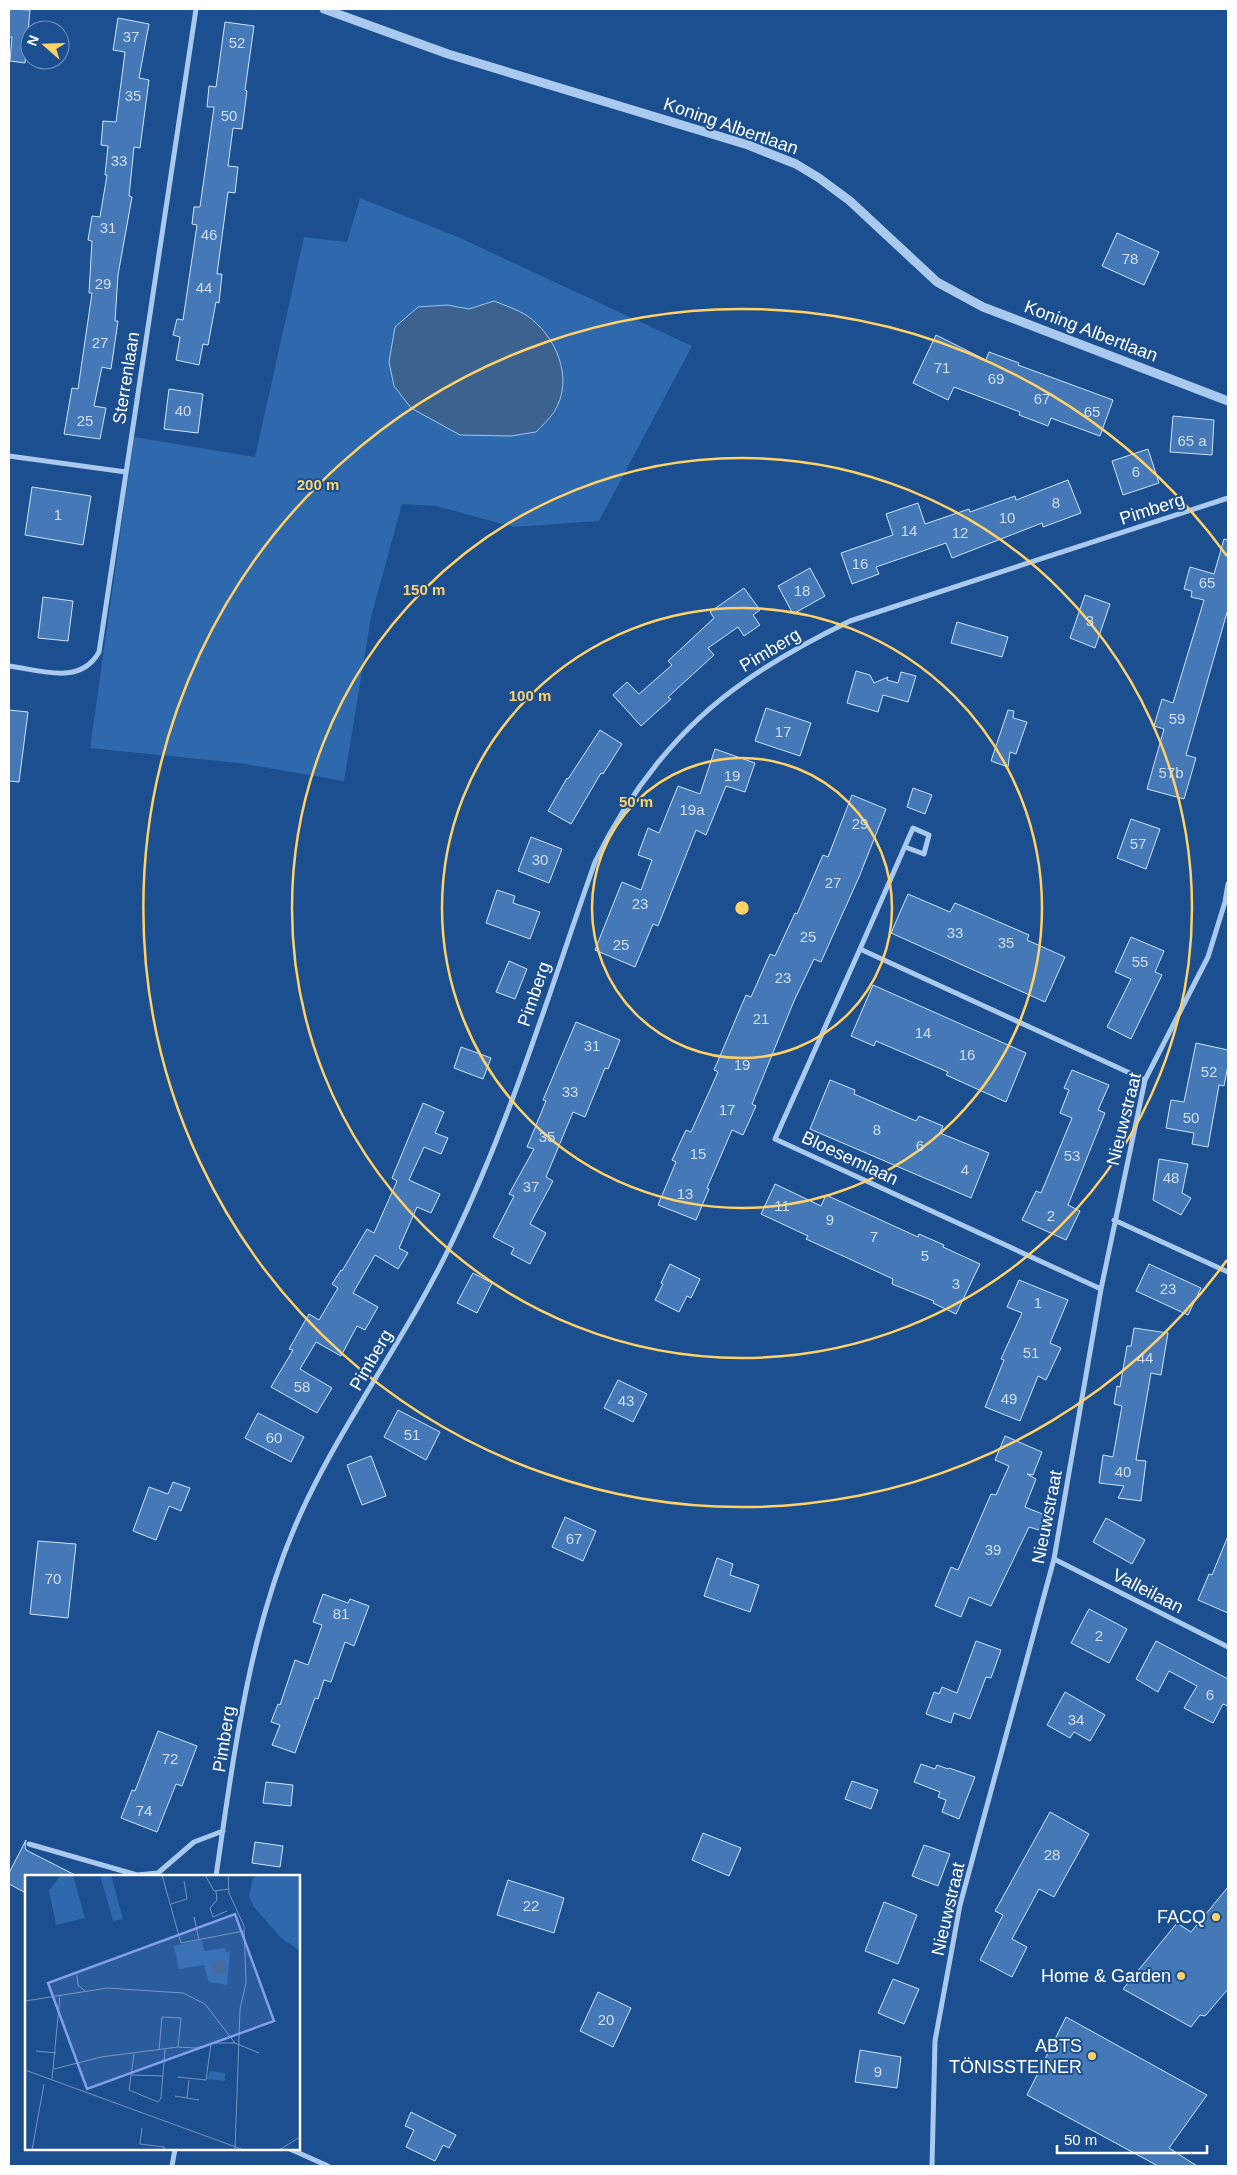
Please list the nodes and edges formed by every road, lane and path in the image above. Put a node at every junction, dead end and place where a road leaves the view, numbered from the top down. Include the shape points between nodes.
1 (196, 9) edge
2 (324, 9) edge
3 (1228, 401) edge
4 (9, 456) edge
5 (126, 472) junction
6 (1228, 498) edge
7 (9, 666) edge
8 (905, 847) dead end
9 (1228, 884) edge
10 (860, 949) junction
11 (1145, 1080) junction
12 (1114, 1220) junction
13 (1228, 1272) edge
14 (1101, 1289) junction
15 (1054, 1559) junction
16 (1228, 1647) edge
17 (223, 1831) junction
18 (29, 1844) dead end
19 (216, 1875) edge
20 (175, 2150) edge
21 (292, 2150) edge
22 (172, 2166) edge
23 (328, 2166) edge
24 (932, 2166) edge

1 - 5 street, Sterrenlaan
2 - 3 street, Koning Albertlaan via 448,54 748,145 796,164 850,201 930,276 955,294
4 - 5 street
5 - 7 street, Sterrenlaan via 99,652 93,664 70,674
6 - 17 street, Pimberg via 850,621 800,646 743,682 698,720 666,752 631,797 595,862 512,1104 451,1244 372,1388 334,1447 294,1530 257,1638 245,1690
8 - 10 street, Bloesemlaan via 924,854 929,835 913,828
9 - 11 street, Nieuwstraat via 1208,957
10 - 11 street
10 - 14 street, Bloesemlaan via 775,1139
11 - 12 street, Nieuwstraat
12 - 13 street
12 - 14 street, Nieuwstraat
14 - 15 street, Nieuwstraat
15 - 16 street, Valleilaan
15 - 24 street, Nieuwstraat via 960,1905 935,2041
17 - 18 street via 194,1842 158,1873 137,1875
17 - 19 street, Pimberg
20 - 22 street
21 - 23 street

